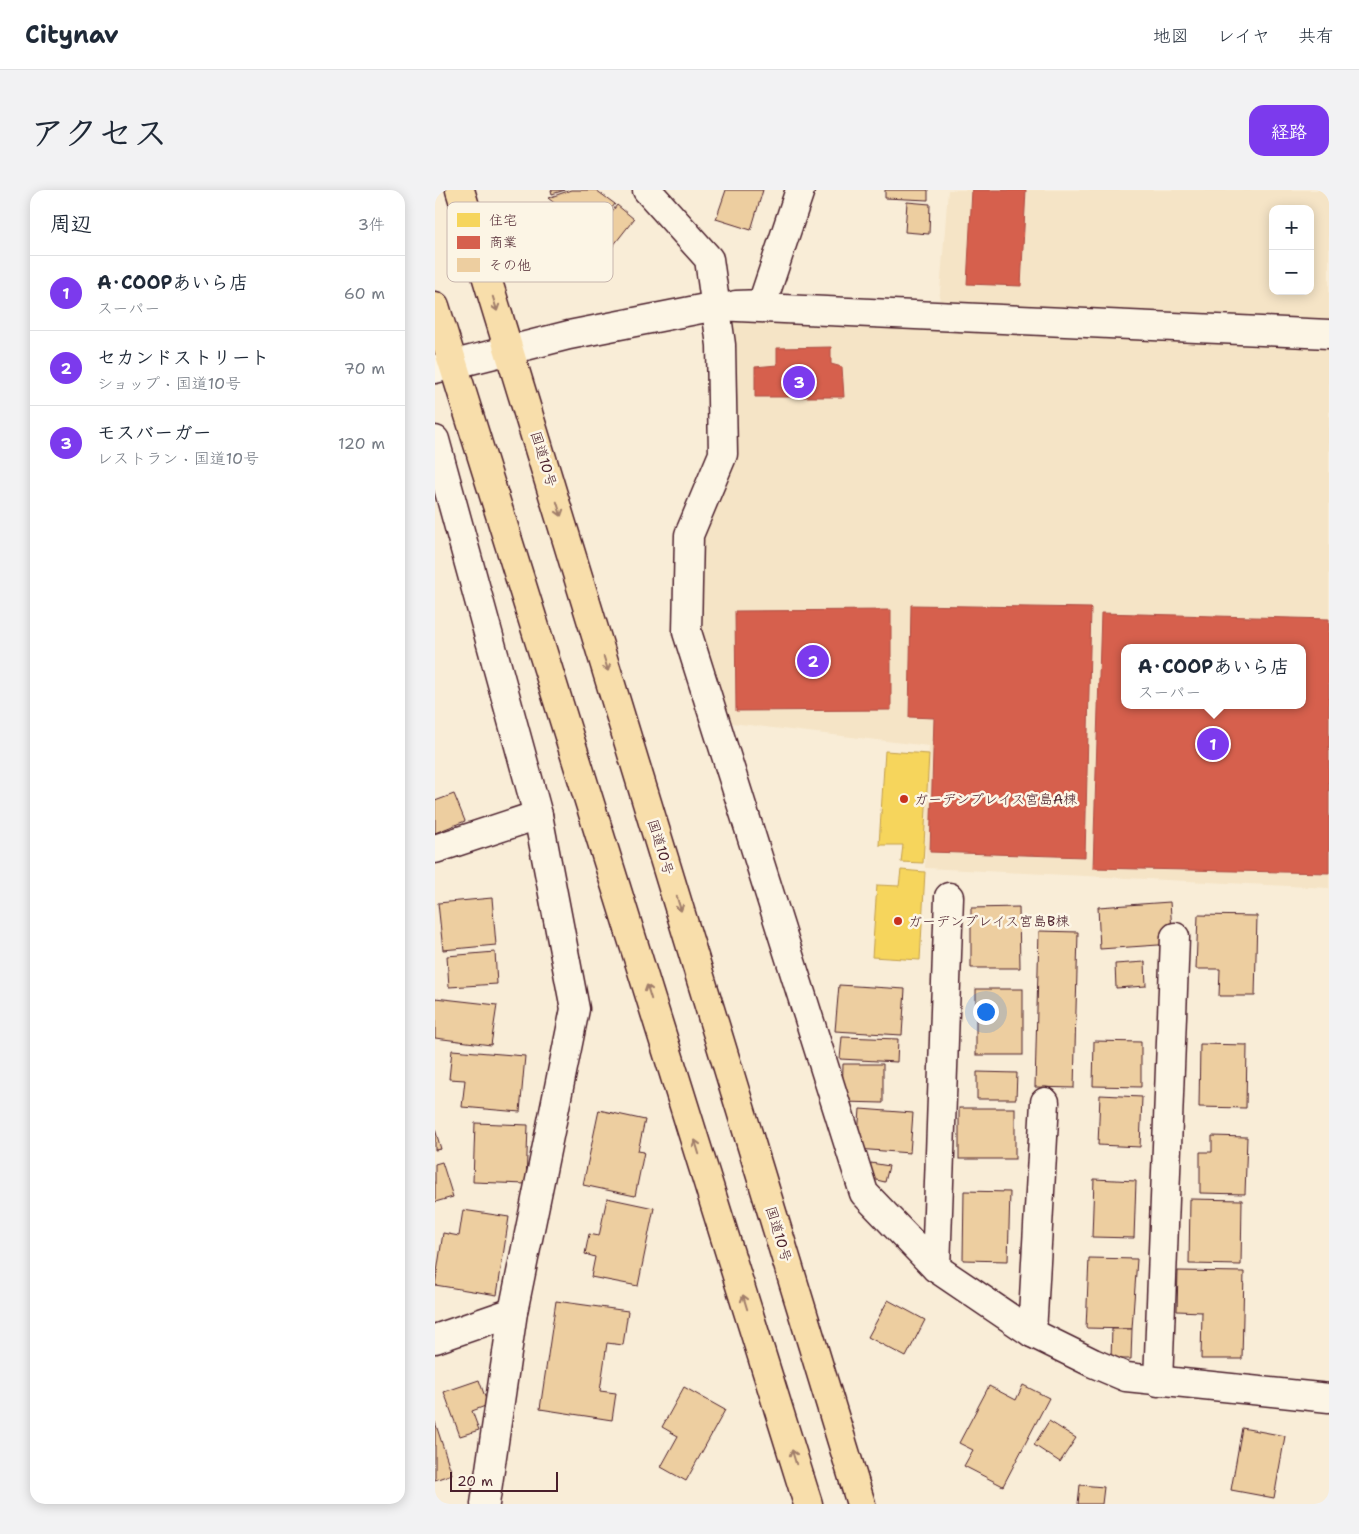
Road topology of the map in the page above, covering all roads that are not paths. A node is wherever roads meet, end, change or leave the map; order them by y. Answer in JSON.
{"nodes":[{"id":1,"x":460,"y":190,"type":"edge"},
{"id":2,"x":647,"y":190,"type":"edge"},
{"id":3,"x":800,"y":190,"type":"edge"},
{"id":4,"x":464,"y":202,"type":"edge"},
{"id":5,"x":488,"y":282,"type":"edge"},
{"id":6,"x":435,"y":306,"type":"edge"},
{"id":7,"x":716,"y":306,"type":"junction"},
{"id":8,"x":1329,"y":334,"type":"edge"},
{"id":9,"x":509,"y":350,"type":"junction"},
{"id":10,"x":444,"y":366,"type":"edge"},
{"id":11,"x":435,"y":440,"type":"edge"},
{"id":12,"x":538,"y":815,"type":"junction"},
{"id":13,"x":435,"y":849,"type":"edge"},
{"id":14,"x":949,"y":897,"type":"dead end"},
{"id":15,"x":1175,"y":937,"type":"dead end"},
{"id":16,"x":1045,"y":1102,"type":"dead end"},
{"id":17,"x":937,"y":1268,"type":"junction"},
{"id":18,"x":513,"y":1312,"type":"junction"},
{"id":19,"x":1032,"y":1333,"type":"junction"},
{"id":20,"x":435,"y":1339,"type":"edge"},
{"id":21,"x":1158,"y":1382,"type":"junction"},
{"id":22,"x":1329,"y":1398,"type":"edge"},
{"id":23,"x":485,"y":1504,"type":"edge"},
{"id":24,"x":808,"y":1504,"type":"edge"},
{"id":25,"x":861,"y":1504,"type":"edge"}],
"edges":[{"from":1,"to":4,"type":"highway","name":"国道10号","one_way":true},
{"from":2,"to":7,"type":"street"},
{"from":3,"to":7,"type":"street"},
{"from":5,"to":9,"type":"highway","name":"国道10号","one_way":true},
{"from":6,"to":10,"type":"highway"},
{"from":7,"to":8,"type":"street"},
{"from":7,"to":9,"type":"street"},
{"from":7,"to":17,"type":"street"},
{"from":9,"to":10,"type":"street"},
{"from":9,"to":25,"type":"highway","name":"国道10号","one_way":true},
{"from":24,"to":10,"type":"highway","one_way":true},
{"from":11,"to":12,"type":"street"},
{"from":12,"to":13,"type":"street"},
{"from":12,"to":18,"type":"street"},
{"from":14,"to":17,"type":"street"},
{"from":15,"to":21,"type":"street"},
{"from":16,"to":19,"type":"street"},
{"from":17,"to":19,"type":"street"},
{"from":18,"to":20,"type":"street"},
{"from":18,"to":23,"type":"street"},
{"from":19,"to":21,"type":"street"},
{"from":21,"to":22,"type":"street"}]}
